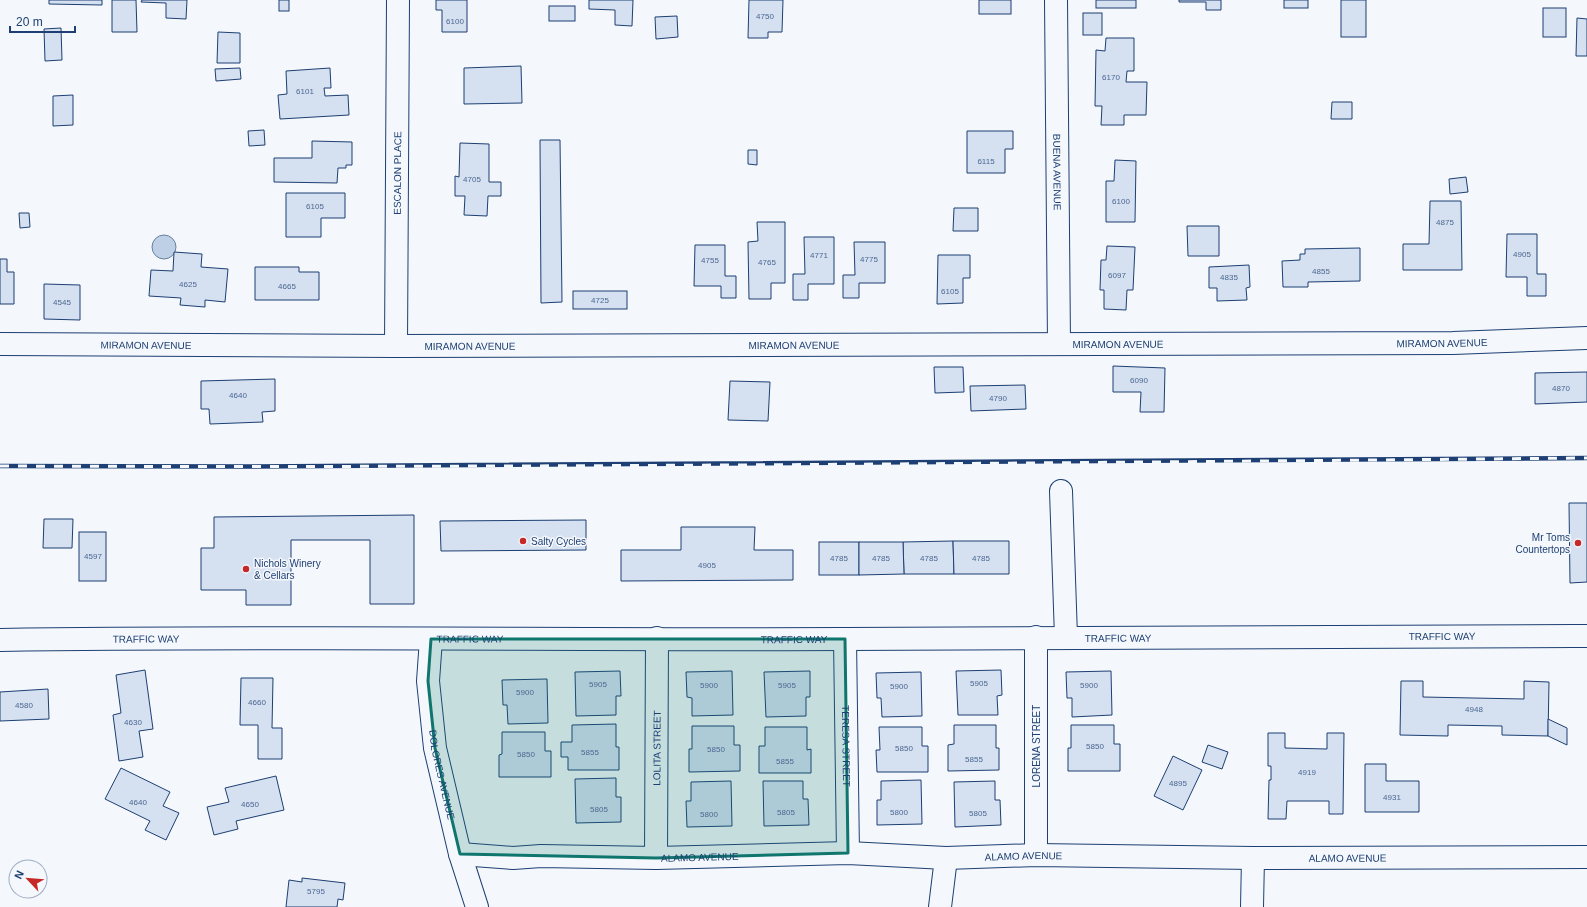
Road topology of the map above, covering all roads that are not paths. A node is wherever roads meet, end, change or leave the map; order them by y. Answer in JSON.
{"nodes":[{"id":1,"x":398,"y":0,"type":"edge"},
{"id":2,"x":1056,"y":0,"type":"edge"},
{"id":3,"x":1587,"y":338,"type":"edge"},
{"id":4,"x":0,"y":344,"type":"edge"},
{"id":5,"x":1059,"y":344,"type":"junction"},
{"id":6,"x":396,"y":346,"type":"junction"},
{"id":7,"x":1060,"y":491,"type":"dead end"},
{"id":8,"x":1587,"y":636,"type":"edge"},
{"id":9,"x":1036,"y":637,"type":"junction"},
{"id":10,"x":1066,"y":637,"type":"junction"},
{"id":11,"x":657,"y":638,"type":"junction"},
{"id":12,"x":431,"y":639,"type":"junction"},
{"id":13,"x":845,"y":639,"type":"junction"},
{"id":14,"x":0,"y":640,"type":"edge"},
{"id":15,"x":848,"y":853,"type":"junction"},
{"id":16,"x":460,"y":854,"type":"junction"},
{"id":17,"x":1036,"y":855,"type":"junction"},
{"id":18,"x":1587,"y":857,"type":"edge"},
{"id":19,"x":656,"y":858,"type":"junction"},
{"id":20,"x":946,"y":858,"type":"junction"},
{"id":21,"x":1253,"y":858,"type":"junction"},
{"id":22,"x":477,"y":907,"type":"edge"},
{"id":23,"x":940,"y":907,"type":"edge"},
{"id":24,"x":1252,"y":907,"type":"edge"}],
"edges":[{"from":1,"to":6,"type":"street","name":"ESCALON PLACE"},
{"from":2,"to":5,"type":"street","name":"BUENA AVENUE"},
{"from":3,"to":5,"type":"street","name":"MIRAMON AVENUE"},
{"from":4,"to":6,"type":"street","name":"MIRAMON AVENUE"},
{"from":5,"to":6,"type":"street","name":"MIRAMON AVENUE"},
{"from":7,"to":10,"type":"street"},
{"from":8,"to":10,"type":"street","name":"TRAFFIC WAY"},
{"from":9,"to":10,"type":"street","name":"TRAFFIC WAY"},
{"from":9,"to":13,"type":"street","name":"TRAFFIC WAY"},
{"from":9,"to":17,"type":"street","name":"LORENA STREET"},
{"from":11,"to":12,"type":"street","name":"TRAFFIC WAY"},
{"from":11,"to":13,"type":"street","name":"TRAFFIC WAY"},
{"from":11,"to":19,"type":"street","name":"LOLITA STREET"},
{"from":12,"to":14,"type":"street","name":"TRAFFIC WAY"},
{"from":12,"to":16,"type":"street","name":"DOLORES AVENUE"},
{"from":13,"to":15,"type":"street","name":"TERESA STREET"},
{"from":15,"to":19,"type":"street","name":"ALAMO AVENUE"},
{"from":15,"to":20,"type":"street","name":"ALAMO AVENUE"},
{"from":16,"to":19,"type":"street","name":"ALAMO AVENUE"},
{"from":16,"to":22,"type":"street","name":"DOLORES AVENUE"},
{"from":17,"to":20,"type":"street","name":"ALAMO AVENUE"},
{"from":17,"to":21,"type":"street","name":"ALAMO AVENUE"},
{"from":18,"to":21,"type":"street","name":"ALAMO AVENUE"},
{"from":20,"to":23,"type":"street"},
{"from":21,"to":24,"type":"street"}]}
